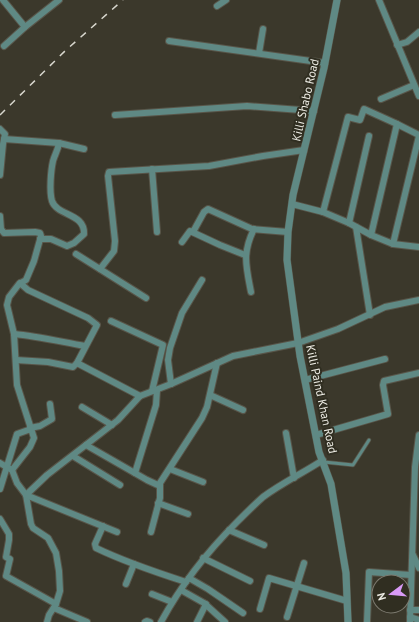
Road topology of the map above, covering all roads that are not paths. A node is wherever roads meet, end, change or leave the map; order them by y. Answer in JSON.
{"nodes":[{"id":1,"x":3,"y":0,"type":"edge"},
{"id":2,"x":59,"y":0,"type":"edge"},
{"id":3,"x":226,"y":0,"type":"edge"},
{"id":4,"x":337,"y":0,"type":"edge"},
{"id":5,"x":379,"y":0,"type":"edge"},
{"id":6,"x":217,"y":6,"type":"dead end"},
{"id":7,"x":25,"y":27,"type":"junction"},
{"id":8,"x":262,"y":28,"type":"dead end"},
{"id":9,"x":419,"y":32,"type":"edge"},
{"id":10,"x":169,"y":41,"type":"dead end"},
{"id":11,"x":397,"y":45,"type":"junction"},
{"id":12,"x":4,"y":46,"type":"dead end"},
{"id":13,"x":259,"y":53,"type":"junction"},
{"id":14,"x":325,"y":63,"type":"junction"},
{"id":15,"x":416,"y":87,"type":"edge"},
{"id":16,"x":419,"y":96,"type":"edge"},
{"id":17,"x":381,"y":99,"type":"dead end"},
{"id":18,"x":314,"y":111,"type":"junction"},
{"id":19,"x":115,"y":115,"type":"dead end"},
{"id":20,"x":397,"y":124,"type":"junction"},
{"id":21,"x":0,"y":128,"type":"edge"},
{"id":22,"x":419,"y":135,"type":"edge"},
{"id":23,"x":369,"y":136,"type":"dead end"},
{"id":24,"x":4,"y":139,"type":"junction"},
{"id":25,"x":59,"y":143,"type":"junction"},
{"id":26,"x":84,"y":149,"type":"dead end"},
{"id":27,"x":304,"y":150,"type":"junction"},
{"id":28,"x":152,"y":169,"type":"junction"},
{"id":29,"x":0,"y":175,"type":"edge"},
{"id":30,"x":292,"y":204,"type":"junction"},
{"id":31,"x":323,"y":212,"type":"junction"},
{"id":32,"x":0,"y":216,"type":"edge"},
{"id":33,"x":349,"y":223,"type":"junction"},
{"id":34,"x":356,"y":227,"type":"junction"},
{"id":35,"x":254,"y":229,"type":"junction"},
{"id":36,"x":157,"y":232,"type":"dead end"},
{"id":37,"x":193,"y":232,"type":"junction"},
{"id":38,"x":288,"y":232,"type":"junction"},
{"id":39,"x":371,"y":235,"type":"junction"},
{"id":40,"x":40,"y":239,"type":"junction"},
{"id":41,"x":182,"y":242,"type":"dead end"},
{"id":42,"x":393,"y":244,"type":"junction"},
{"id":43,"x":419,"y":248,"type":"edge"},
{"id":44,"x":76,"y":254,"type":"dead end"},
{"id":45,"x":246,"y":255,"type":"junction"},
{"id":46,"x":100,"y":269,"type":"junction"},
{"id":47,"x":202,"y":280,"type":"dead end"},
{"id":48,"x":20,"y":283,"type":"junction"},
{"id":49,"x":251,"y":292,"type":"dead end"},
{"id":50,"x":146,"y":298,"type":"dead end"},
{"id":51,"x":419,"y":300,"type":"edge"},
{"id":52,"x":370,"y":316,"type":"junction"},
{"id":53,"x":111,"y":321,"type":"dead end"},
{"id":54,"x":14,"y":334,"type":"junction"},
{"id":55,"x":298,"y":342,"type":"junction"},
{"id":56,"x":85,"y":346,"type":"junction"},
{"id":57,"x":386,"y":358,"type":"dead end"},
{"id":58,"x":16,"y":360,"type":"junction"},
{"id":59,"x":76,"y":363,"type":"junction"},
{"id":60,"x":217,"y":363,"type":"junction"},
{"id":61,"x":419,"y":373,"type":"edge"},
{"id":62,"x":305,"y":380,"type":"junction"},
{"id":63,"x":171,"y":384,"type":"junction"},
{"id":64,"x":154,"y":390,"type":"junction"},
{"id":65,"x":210,"y":395,"type":"junction"},
{"id":66,"x":140,"y":396,"type":"junction"},
{"id":67,"x":50,"y":404,"type":"dead end"},
{"id":68,"x":82,"y":407,"type":"dead end"},
{"id":69,"x":243,"y":410,"type":"dead end"},
{"id":70,"x":112,"y":425,"type":"junction"},
{"id":71,"x":31,"y":429,"type":"junction"},
{"id":72,"x":286,"y":433,"type":"dead end"},
{"id":73,"x":316,"y":435,"type":"junction"},
{"id":74,"x":419,"y":435,"type":"edge"},
{"id":75,"x":369,"y":440,"type":"dead end"},
{"id":76,"x":86,"y":445,"type":"junction"},
{"id":77,"x":73,"y":456,"type":"junction"},
{"id":78,"x":323,"y":461,"type":"junction"},
{"id":79,"x":0,"y":463,"type":"edge"},
{"id":80,"x":9,"y":469,"type":"junction"},
{"id":81,"x":170,"y":469,"type":"junction"},
{"id":82,"x":135,"y":473,"type":"junction"},
{"id":83,"x":294,"y":478,"type":"junction"},
{"id":84,"x":203,"y":482,"type":"dead end"},
{"id":85,"x":120,"y":485,"type":"dead end"},
{"id":86,"x":160,"y":486,"type":"junction"},
{"id":87,"x":0,"y":489,"type":"edge"},
{"id":88,"x":26,"y":495,"type":"junction"},
{"id":89,"x":158,"y":503,"type":"junction"},
{"id":90,"x":188,"y":514,"type":"dead end"},
{"id":91,"x":0,"y":521,"type":"edge"},
{"id":92,"x":103,"y":526,"type":"junction"},
{"id":93,"x":229,"y":530,"type":"junction"},
{"id":94,"x":117,"y":532,"type":"dead end"},
{"id":95,"x":151,"y":532,"type":"dead end"},
{"id":96,"x":416,"y":533,"type":"edge"},
{"id":97,"x":264,"y":545,"type":"dead end"},
{"id":98,"x":412,"y":554,"type":"junction"},
{"id":99,"x":203,"y":558,"type":"junction"},
{"id":100,"x":304,"y":563,"type":"dead end"},
{"id":101,"x":134,"y":564,"type":"junction"},
{"id":102,"x":419,"y":568,"type":"edge"},
{"id":103,"x":397,"y":574,"type":"edge"},
{"id":104,"x":411,"y":575,"type":"edge"},
{"id":105,"x":3,"y":576,"type":"edge"},
{"id":106,"x":187,"y":580,"type":"junction"},
{"id":107,"x":250,"y":581,"type":"dead end"},
{"id":108,"x":126,"y":584,"type":"dead end"},
{"id":109,"x":296,"y":587,"type":"junction"},
{"id":110,"x":180,"y":590,"type":"junction"},
{"id":111,"x":152,"y":594,"type":"dead end"},
{"id":112,"x":347,"y":601,"type":"junction"},
{"id":113,"x":172,"y":602,"type":"junction"},
{"id":114,"x":206,"y":604,"type":"junction"},
{"id":115,"x":55,"y":606,"type":"junction"},
{"id":116,"x":260,"y":609,"type":"dead end"},
{"id":117,"x":243,"y":613,"type":"dead end"},
{"id":118,"x":287,"y":617,"type":"dead end"},
{"id":119,"x":410,"y":620,"type":"edge"},
{"id":120,"x":419,"y":620,"type":"edge"},
{"id":121,"x":47,"y":622,"type":"edge"},
{"id":122,"x":87,"y":622,"type":"edge"},
{"id":123,"x":144,"y":622,"type":"edge"},
{"id":124,"x":150,"y":622,"type":"edge"},
{"id":125,"x":161,"y":622,"type":"edge"},
{"id":126,"x":197,"y":622,"type":"edge"},
{"id":127,"x":225,"y":622,"type":"edge"},
{"id":128,"x":348,"y":622,"type":"edge"},
{"id":129,"x":367,"y":622,"type":"edge"}],
"edges":[{"from":1,"to":7,"type":"street"},
{"from":2,"to":7,"type":"street"},
{"from":3,"to":6,"type":"street"},
{"from":4,"to":14,"type":"street","name":"Killi Shabo Road"},
{"from":5,"to":11,"type":"street"},
{"from":7,"to":12,"type":"street"},
{"from":8,"to":13,"type":"street"},
{"from":9,"to":11,"type":"street"},
{"from":10,"to":13,"type":"street"},
{"from":11,"to":15,"type":"street"},
{"from":13,"to":14,"type":"street"},
{"from":14,"to":18,"type":"street","name":"Killi Shabo Road"},
{"from":15,"to":16,"type":"street"},
{"from":15,"to":17,"type":"street"},
{"from":18,"to":19,"type":"street"},
{"from":18,"to":27,"type":"street","name":"Killi Shabo Road"},
{"from":20,"to":22,"type":"street"},
{"from":20,"to":31,"type":"street"},
{"from":20,"to":39,"type":"street"},
{"from":21,"to":24,"type":"street"},
{"from":22,"to":42,"type":"street"},
{"from":23,"to":33,"type":"street"},
{"from":24,"to":25,"type":"street"},
{"from":24,"to":29,"type":"street"},
{"from":25,"to":26,"type":"street"},
{"from":25,"to":40,"type":"street"},
{"from":27,"to":28,"type":"street"},
{"from":27,"to":30,"type":"street","name":"Killi Shabo Road"},
{"from":28,"to":36,"type":"street"},
{"from":28,"to":46,"type":"street"},
{"from":30,"to":31,"type":"street"},
{"from":30,"to":38,"type":"street","name":"Killi Paind Khan Road"},
{"from":31,"to":33,"type":"street"},
{"from":32,"to":40,"type":"street"},
{"from":33,"to":34,"type":"street"},
{"from":34,"to":39,"type":"street"},
{"from":34,"to":52,"type":"street"},
{"from":35,"to":37,"type":"street"},
{"from":35,"to":38,"type":"street"},
{"from":35,"to":45,"type":"street"},
{"from":37,"to":41,"type":"street"},
{"from":37,"to":45,"type":"street"},
{"from":38,"to":55,"type":"street","name":"Killi Paind Khan Road"},
{"from":39,"to":42,"type":"street"},
{"from":40,"to":48,"type":"street"},
{"from":42,"to":43,"type":"street"},
{"from":44,"to":46,"type":"street"},
{"from":45,"to":49,"type":"street"},
{"from":46,"to":50,"type":"street"},
{"from":47,"to":63,"type":"street"},
{"from":48,"to":54,"type":"street"},
{"from":48,"to":56,"type":"street"},
{"from":51,"to":52,"type":"street"},
{"from":52,"to":55,"type":"street"},
{"from":53,"to":64,"type":"street"},
{"from":54,"to":56,"type":"street"},
{"from":54,"to":58,"type":"street"},
{"from":55,"to":60,"type":"street"},
{"from":55,"to":62,"type":"street","name":"Killi Paind Khan Road"},
{"from":56,"to":59,"type":"street"},
{"from":57,"to":62,"type":"street"},
{"from":58,"to":59,"type":"street"},
{"from":58,"to":71,"type":"street"},
{"from":59,"to":66,"type":"street"},
{"from":60,"to":63,"type":"street"},
{"from":60,"to":65,"type":"street"},
{"from":61,"to":73,"type":"street"},
{"from":62,"to":73,"type":"street","name":"Killi Paind Khan Road"},
{"from":63,"to":64,"type":"street"},
{"from":64,"to":66,"type":"street"},
{"from":64,"to":82,"type":"street"},
{"from":65,"to":69,"type":"street"},
{"from":65,"to":81,"type":"street"},
{"from":66,"to":70,"type":"street"},
{"from":67,"to":71,"type":"street"},
{"from":68,"to":70,"type":"street"},
{"from":70,"to":76,"type":"street"},
{"from":71,"to":80,"type":"street"},
{"from":71,"to":80,"type":"street"},
{"from":72,"to":83,"type":"street"},
{"from":73,"to":78,"type":"street","name":"Killi Paind Khan Road"},
{"from":74,"to":96,"type":"street"},
{"from":75,"to":78,"type":"lane"},
{"from":76,"to":77,"type":"street"},
{"from":76,"to":82,"type":"street"},
{"from":77,"to":85,"type":"street"},
{"from":77,"to":88,"type":"street"},
{"from":78,"to":83,"type":"street"},
{"from":78,"to":112,"type":"street","name":"Killi Paind Khan Road"},
{"from":79,"to":80,"type":"street"},
{"from":80,"to":87,"type":"street"},
{"from":80,"to":88,"type":"street"},
{"from":81,"to":84,"type":"street"},
{"from":81,"to":86,"type":"street"},
{"from":82,"to":86,"type":"street"},
{"from":83,"to":93,"type":"street"},
{"from":86,"to":89,"type":"street"},
{"from":88,"to":92,"type":"street"},
{"from":88,"to":115,"type":"street"},
{"from":89,"to":90,"type":"street"},
{"from":89,"to":95,"type":"street"},
{"from":91,"to":105,"type":"street"},
{"from":92,"to":94,"type":"street"},
{"from":92,"to":101,"type":"street"},
{"from":93,"to":97,"type":"street"},
{"from":93,"to":99,"type":"street"},
{"from":96,"to":98,"type":"street"},
{"from":98,"to":102,"type":"street"},
{"from":98,"to":104,"type":"street"},
{"from":99,"to":106,"type":"street"},
{"from":99,"to":107,"type":"street"},
{"from":100,"to":109,"type":"street"},
{"from":101,"to":106,"type":"street"},
{"from":101,"to":108,"type":"street"},
{"from":103,"to":129,"type":"street"},
{"from":105,"to":115,"type":"street"},
{"from":106,"to":110,"type":"street"},
{"from":106,"to":117,"type":"street"},
{"from":109,"to":112,"type":"street"},
{"from":109,"to":116,"type":"street"},
{"from":109,"to":118,"type":"street"},
{"from":110,"to":113,"type":"street"},
{"from":110,"to":114,"type":"street"},
{"from":111,"to":113,"type":"street"},
{"from":112,"to":128,"type":"street","name":"Killi Paind Khan Road"},
{"from":113,"to":125,"type":"street"},
{"from":114,"to":126,"type":"street"},
{"from":114,"to":127,"type":"street"},
{"from":115,"to":121,"type":"street"},
{"from":115,"to":122,"type":"street"},
{"from":119,"to":120,"type":"street"},
{"from":123,"to":124,"type":"street"}]}
